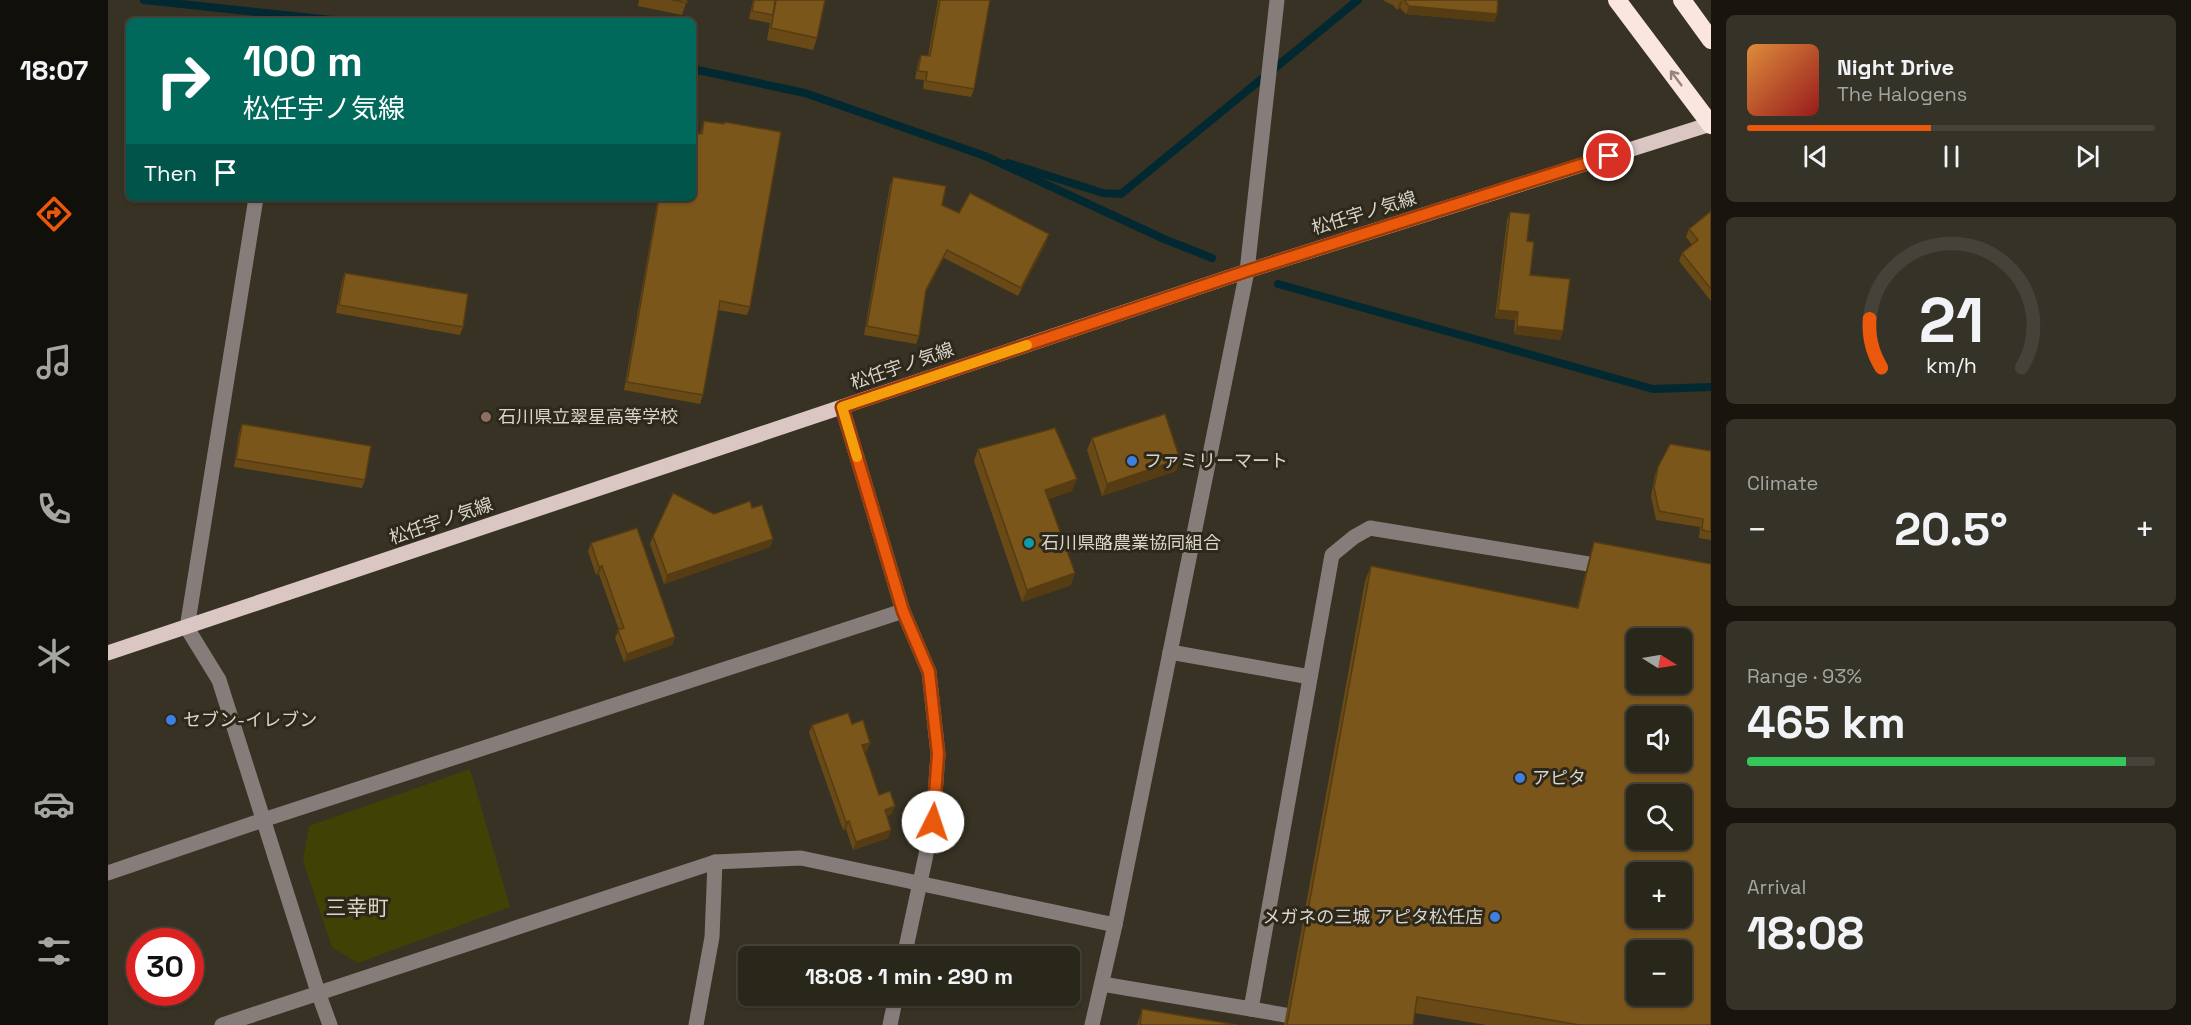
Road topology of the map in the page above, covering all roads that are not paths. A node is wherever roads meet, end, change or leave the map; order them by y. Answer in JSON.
{"nodes":[{"id":1,"x":1277,"y":0,"type":"edge"},
{"id":2,"x":1617,"y":0,"type":"edge"},
{"id":3,"x":1682,"y":0,"type":"edge"},
{"id":4,"x":1711,"y":40,"type":"edge"},
{"id":5,"x":1711,"y":124,"type":"edge"},
{"id":6,"x":256,"y":201,"type":"edge"},
{"id":7,"x":1247,"y":271,"type":"junction"},
{"id":8,"x":842,"y":407,"type":"junction"},
{"id":9,"x":1619,"y":569,"type":"edge"},
{"id":10,"x":903,"y":611,"type":"junction"},
{"id":11,"x":187,"y":628,"type":"junction"},
{"id":12,"x":1170,"y":652,"type":"junction"},
{"id":13,"x":108,"y":653,"type":"edge"},
{"id":14,"x":1310,"y":677,"type":"junction"},
{"id":15,"x":263,"y":820,"type":"junction"},
{"id":16,"x":715,"y":862,"type":"junction"},
{"id":17,"x":108,"y":873,"type":"edge"},
{"id":18,"x":919,"y":883,"type":"junction"},
{"id":19,"x":1115,"y":925,"type":"junction"},
{"id":20,"x":906,"y":946,"type":"edge"},
{"id":21,"x":1101,"y":984,"type":"junction"},
{"id":22,"x":318,"y":992,"type":"junction"},
{"id":23,"x":894,"y":1006,"type":"edge"},
{"id":24,"x":1251,"y":1009,"type":"junction"},
{"id":25,"x":222,"y":1025,"type":"edge"},
{"id":26,"x":330,"y":1025,"type":"edge"},
{"id":27,"x":696,"y":1025,"type":"edge"},
{"id":28,"x":890,"y":1025,"type":"edge"},
{"id":29,"x":1092,"y":1025,"type":"edge"},
{"id":30,"x":1341,"y":1025,"type":"edge"}],
"edges":[{"from":1,"to":7,"type":"street"},
{"from":5,"to":2,"type":"highway","one_way":true},
{"from":3,"to":4,"type":"highway"},
{"from":5,"to":7,"type":"main road","name":"松任宇ノ気線"},
{"from":6,"to":11,"type":"street"},
{"from":7,"to":8,"type":"main road","name":"松任宇ノ気線"},
{"from":7,"to":12,"type":"street"},
{"from":8,"to":10,"type":"street"},
{"from":8,"to":11,"type":"main road","name":"松任宇ノ気線"},
{"from":9,"to":14,"type":"street"},
{"from":10,"to":15,"type":"street"},
{"from":10,"to":18,"type":"street"},
{"from":11,"to":13,"type":"main road","name":"松任宇ノ気線"},
{"from":11,"to":15,"type":"street"},
{"from":12,"to":14,"type":"street"},
{"from":12,"to":19,"type":"street"},
{"from":14,"to":24,"type":"street"},
{"from":15,"to":17,"type":"street"},
{"from":15,"to":22,"type":"street"},
{"from":16,"to":18,"type":"street"},
{"from":16,"to":22,"type":"street"},
{"from":16,"to":27,"type":"street"},
{"from":18,"to":19,"type":"street"},
{"from":18,"to":20,"type":"street"},
{"from":19,"to":21,"type":"street"},
{"from":21,"to":24,"type":"street"},
{"from":21,"to":29,"type":"street"},
{"from":22,"to":25,"type":"street"},
{"from":22,"to":26,"type":"street"},
{"from":23,"to":28,"type":"street"},
{"from":24,"to":30,"type":"street"}]}
